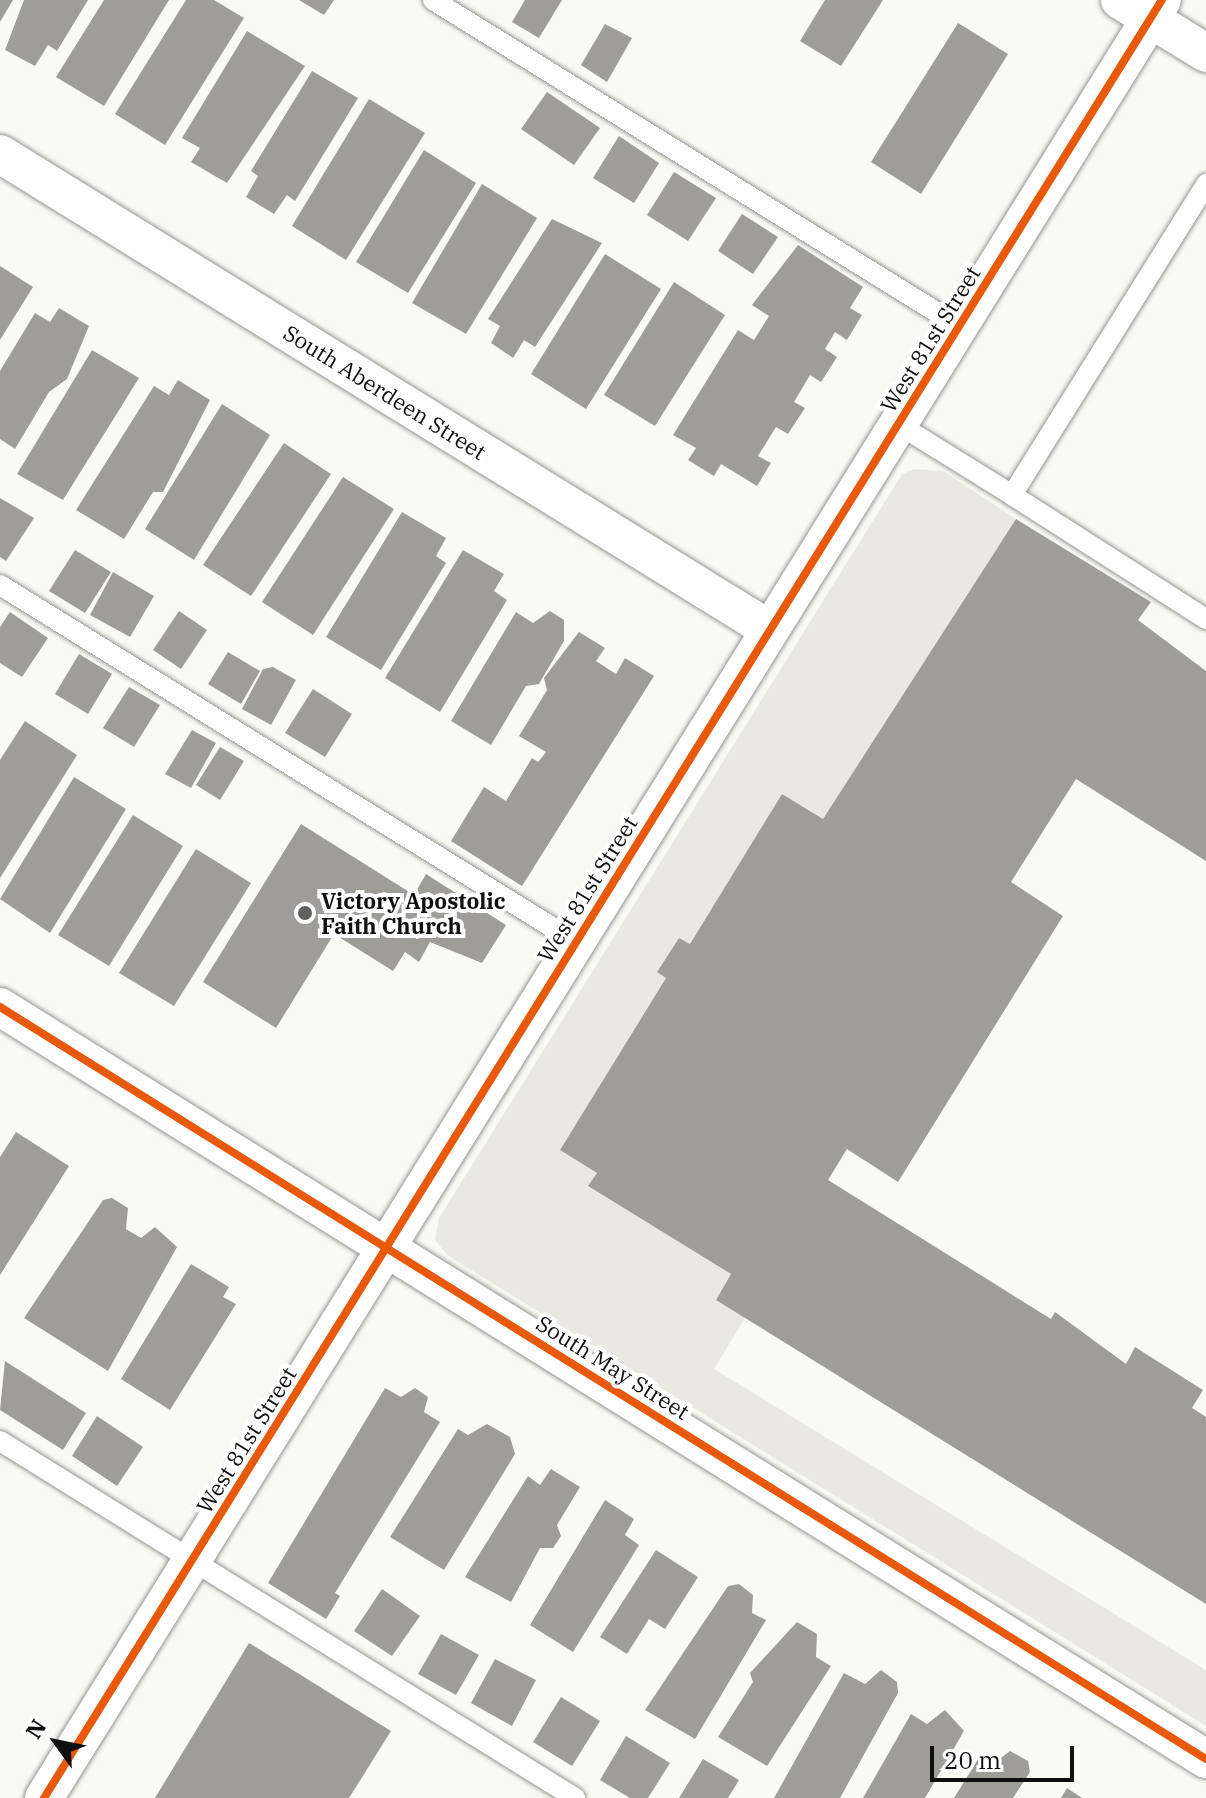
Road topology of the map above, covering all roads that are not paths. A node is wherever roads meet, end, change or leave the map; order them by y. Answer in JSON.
{"nodes":[{"id":1,"x":433,"y":0,"type":"edge"},
{"id":2,"x":1144,"y":6,"type":"edge"},
{"id":3,"x":1206,"y":53,"type":"edge"},
{"id":4,"x":0,"y":154,"type":"edge"},
{"id":5,"x":1206,"y":184,"type":"edge"},
{"id":6,"x":959,"y":326,"type":"junction"},
{"id":7,"x":898,"y":424,"type":"junction"},
{"id":8,"x":1012,"y":495,"type":"junction"},
{"id":9,"x":0,"y":585,"type":"edge"},
{"id":10,"x":1206,"y":619,"type":"edge"},
{"id":11,"x":770,"y":630,"type":"junction"},
{"id":12,"x":576,"y":942,"type":"junction"},
{"id":13,"x":0,"y":1007,"type":"edge"},
{"id":14,"x":387,"y":1246,"type":"junction"},
{"id":15,"x":0,"y":1441,"type":"edge"},
{"id":16,"x":192,"y":1560,"type":"junction"},
{"id":17,"x":1206,"y":1759,"type":"edge"},
{"id":18,"x":44,"y":1798,"type":"edge"},
{"id":19,"x":575,"y":1798,"type":"edge"}],
"edges":[{"from":1,"to":6,"type":"lane"},
{"from":2,"to":3,"type":"street"},
{"from":2,"to":6,"type":"street","name":"West 81st Street"},
{"from":4,"to":11,"type":"street","name":"South Aberdeen Street"},
{"from":5,"to":8,"type":"lane"},
{"from":6,"to":7,"type":"street","name":"West 81st Street"},
{"from":7,"to":8,"type":"lane"},
{"from":7,"to":11,"type":"street","name":"West 81st Street"},
{"from":8,"to":10,"type":"lane"},
{"from":9,"to":12,"type":"lane"},
{"from":11,"to":12,"type":"street","name":"West 81st Street"},
{"from":12,"to":14,"type":"street","name":"West 81st Street"},
{"from":13,"to":14,"type":"street","name":"South May Street"},
{"from":14,"to":16,"type":"street","name":"West 81st Street"},
{"from":14,"to":17,"type":"street","name":"South May Street"},
{"from":15,"to":16,"type":"lane"},
{"from":16,"to":18,"type":"street","name":"West 81st Street"},
{"from":16,"to":19,"type":"lane"}]}
